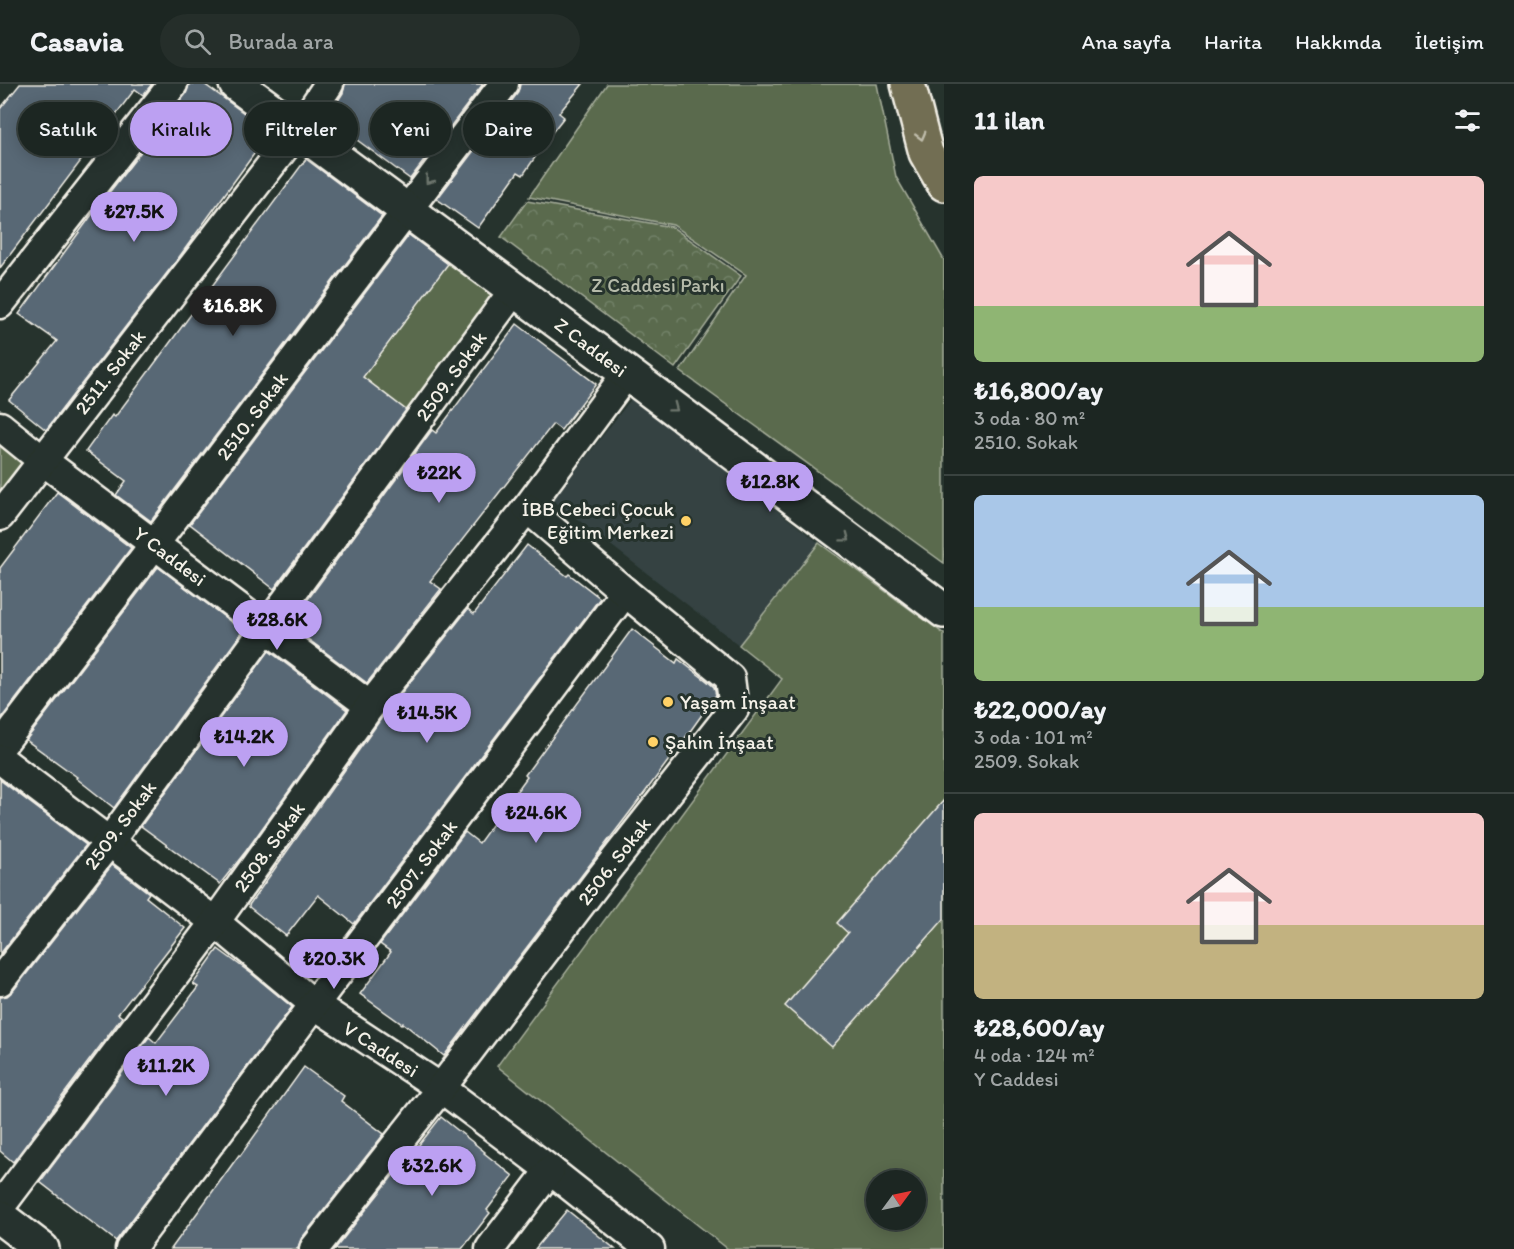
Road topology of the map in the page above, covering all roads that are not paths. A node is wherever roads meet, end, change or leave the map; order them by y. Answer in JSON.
{"nodes":[{"id":1,"x":173,"y":84,"type":"edge"},
{"id":2,"x":236,"y":84,"type":"edge"},
{"id":3,"x":329,"y":84,"type":"edge"},
{"id":4,"x":504,"y":84,"type":"edge"},
{"id":5,"x":908,"y":84,"type":"edge"},
{"id":6,"x":260,"y":102,"type":"edge"},
{"id":7,"x":317,"y":102,"type":"edge"},
{"id":8,"x":278,"y":156,"type":"edge"},
{"id":9,"x":333,"y":156,"type":"edge"},
{"id":10,"x":944,"y":184,"type":"edge"},
{"id":11,"x":406,"y":210,"type":"junction"},
{"id":12,"x":514,"y":290,"type":"junction"},
{"id":13,"x":0,"y":304,"type":"edge"},
{"id":14,"x":627,"y":373,"type":"junction"},
{"id":15,"x":0,"y":426,"type":"edge"},
{"id":16,"x":42,"y":460,"type":"junction"},
{"id":17,"x":527,"y":508,"type":"junction"},
{"id":18,"x":0,"y":516,"type":"edge"},
{"id":19,"x":155,"y":544,"type":"junction"},
{"id":20,"x":625,"y":592,"type":"junction"},
{"id":21,"x":944,"y":611,"type":"edge"},
{"id":22,"x":265,"y":628,"type":"junction"},
{"id":23,"x":370,"y":706,"type":"junction"},
{"id":24,"x":0,"y":747,"type":"edge"},
{"id":25,"x":0,"y":759,"type":"edge"},
{"id":26,"x":109,"y":842,"type":"junction"},
{"id":27,"x":215,"y":922,"type":"junction"},
{"id":28,"x":0,"y":981,"type":"edge"},
{"id":29,"x":315,"y":1005,"type":"junction"},
{"id":30,"x":441,"y":1088,"type":"junction"},
{"id":31,"x":550,"y":1170,"type":"junction"},
{"id":32,"x":0,"y":1207,"type":"edge"},
{"id":33,"x":0,"y":1217,"type":"edge"},
{"id":34,"x":647,"y":1248,"type":"edge"},
{"id":35,"x":42,"y":1249,"type":"edge"},
{"id":36,"x":130,"y":1249,"type":"edge"},
{"id":37,"x":314,"y":1249,"type":"edge"},
{"id":38,"x":490,"y":1249,"type":"edge"}],
"edges":[{"from":1,"to":13,"type":"street"},
{"from":2,"to":6,"type":"street","name":"Z Caddesi"},
{"from":3,"to":7,"type":"street","name":"2511. Sokak"},
{"from":4,"to":11,"type":"street","name":"2510. Sokak","one_way":true},
{"from":5,"to":10,"type":"main road","one_way":true},
{"from":8,"to":16,"type":"street","name":"2511. Sokak"},
{"from":9,"to":11,"type":"street","name":"Z Caddesi"},
{"from":11,"to":12,"type":"street","name":"Z Caddesi"},
{"from":11,"to":19,"type":"street","name":"2510. Sokak"},
{"from":12,"to":14,"type":"street","name":"Z Caddesi"},
{"from":12,"to":22,"type":"street","name":"2509. Sokak"},
{"from":14,"to":17,"type":"street","name":"2508. Sokak"},
{"from":14,"to":21,"type":"street","name":"Z Caddesi","one_way":true},
{"from":15,"to":16,"type":"street","name":"Y Caddesi"},
{"from":16,"to":18,"type":"street","name":"2511. Sokak"},
{"from":16,"to":19,"type":"street","name":"Y Caddesi"},
{"from":17,"to":20,"type":"street","name":"2506. Sokak"},
{"from":17,"to":23,"type":"street","name":"2508. Sokak"},
{"from":19,"to":22,"type":"street","name":"Y Caddesi"},
{"from":19,"to":24,"type":"street","name":"2510. Sokak"},
{"from":20,"to":29,"type":"street","name":"2507. Sokak"},
{"from":20,"to":30,"type":"street","name":"2506. Sokak"},
{"from":22,"to":23,"type":"street","name":"Y Caddesi"},
{"from":22,"to":26,"type":"street","name":"2509. Sokak"},
{"from":23,"to":27,"type":"street","name":"2508. Sokak"},
{"from":25,"to":26,"type":"street","name":"V Caddesi"},
{"from":26,"to":27,"type":"street","name":"V Caddesi"},
{"from":26,"to":28,"type":"street","name":"2509. Sokak"},
{"from":27,"to":29,"type":"street","name":"V Caddesi"},
{"from":27,"to":32,"type":"street","name":"2508. Sokak"},
{"from":29,"to":30,"type":"street","name":"V Caddesi"},
{"from":29,"to":36,"type":"street","name":"2507. Sokak"},
{"from":30,"to":31,"type":"street","name":"V Caddesi"},
{"from":30,"to":37,"type":"street","name":"2506. Sokak"},
{"from":31,"to":34,"type":"street","name":"V Caddesi"},
{"from":31,"to":38,"type":"street"},
{"from":33,"to":35,"type":"street"}]}
